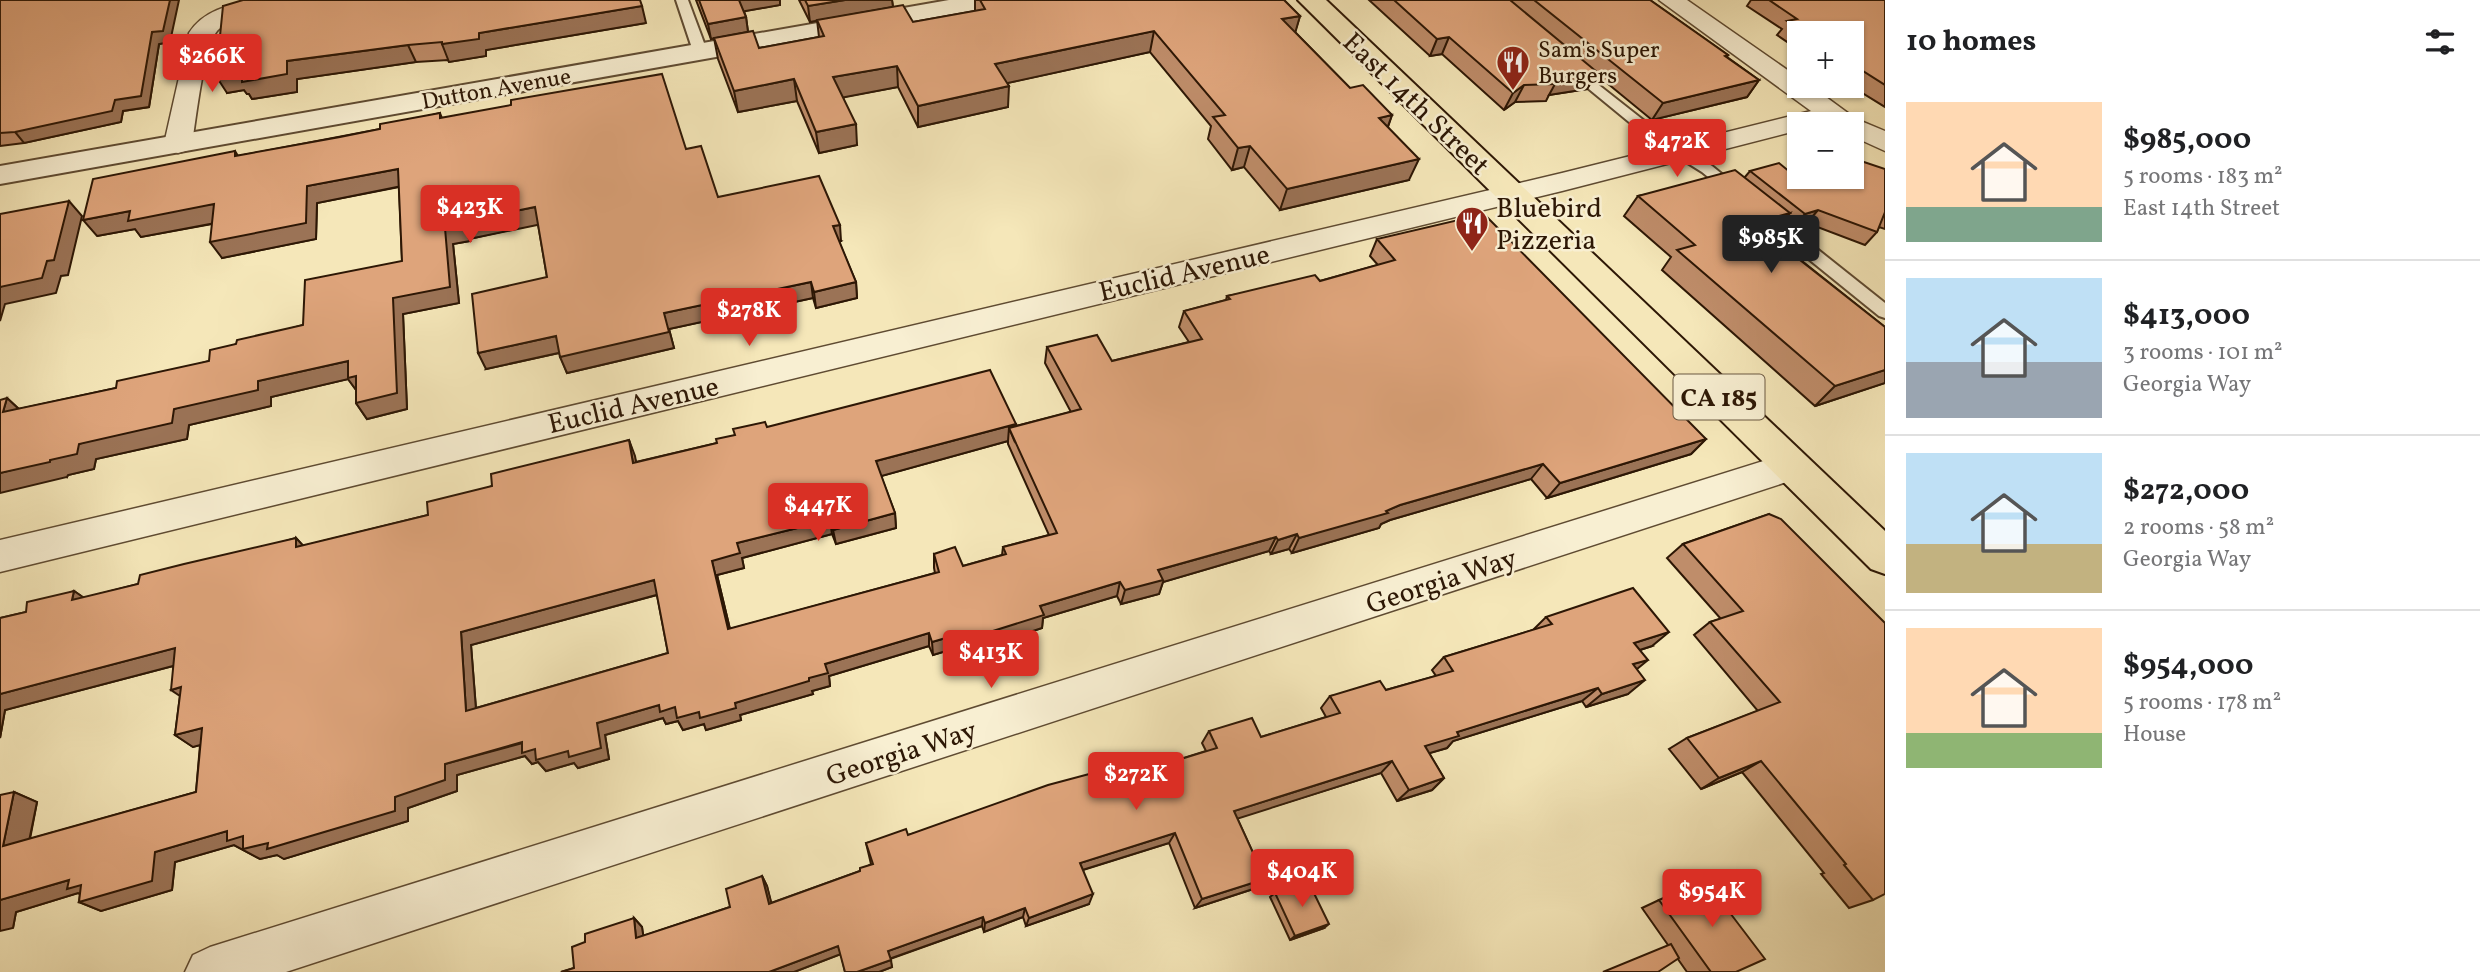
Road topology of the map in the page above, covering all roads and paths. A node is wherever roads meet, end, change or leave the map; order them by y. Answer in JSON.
{"nodes":[{"id":1,"x":302,"y":0,"type":"edge"},
{"id":2,"x":682,"y":0,"type":"edge"},
{"id":3,"x":992,"y":0,"type":"edge"},
{"id":4,"x":1311,"y":0,"type":"edge"},
{"id":5,"x":1671,"y":0,"type":"edge"},
{"id":6,"x":701,"y":51,"type":"junction"},
{"id":7,"x":1562,"y":60,"type":"edge"},
{"id":8,"x":1831,"y":112,"type":"edge"},
{"id":9,"x":1864,"y":131,"type":"edge"},
{"id":10,"x":1787,"y":132,"type":"edge"},
{"id":11,"x":1885,"y":142,"type":"edge"},
{"id":12,"x":178,"y":144,"type":"junction"},
{"id":13,"x":1680,"y":153,"type":"junction"},
{"id":14,"x":0,"y":175,"type":"edge"},
{"id":15,"x":1511,"y":194,"type":"junction"},
{"id":16,"x":1885,"y":312,"type":"edge"},
{"id":17,"x":1792,"y":466,"type":"junction"},
{"id":18,"x":0,"y":556,"type":"edge"},
{"id":19,"x":1885,"y":557,"type":"edge"},
{"id":20,"x":209,"y":972,"type":"edge"}],
"edges":[{"from":1,"to":12,"type":"street"},
{"from":2,"to":6,"type":"lane"},
{"from":3,"to":6,"type":"street","name":"Dutton Avenue"},
{"from":4,"to":15,"type":"main road","name":"East 14th Street","number":"CA 185"},
{"from":5,"to":8,"type":"street"},
{"from":6,"to":12,"type":"street","name":"Dutton Avenue"},
{"from":7,"to":13,"type":"lane"},
{"from":9,"to":11,"type":"street"},
{"from":10,"to":13,"type":"street","name":"Euclid Avenue"},
{"from":12,"to":14,"type":"street","name":"Dutton Avenue"},
{"from":13,"to":15,"type":"street","name":"Euclid Avenue"},
{"from":13,"to":16,"type":"lane"},
{"from":15,"to":17,"type":"main road","name":"East 14th Street","number":"CA 185"},
{"from":15,"to":18,"type":"street","name":"Euclid Avenue"},
{"from":17,"to":19,"type":"main road","name":"East 14th Street","number":"CA 185"},
{"from":17,"to":20,"type":"street","name":"Georgia Way"}]}
